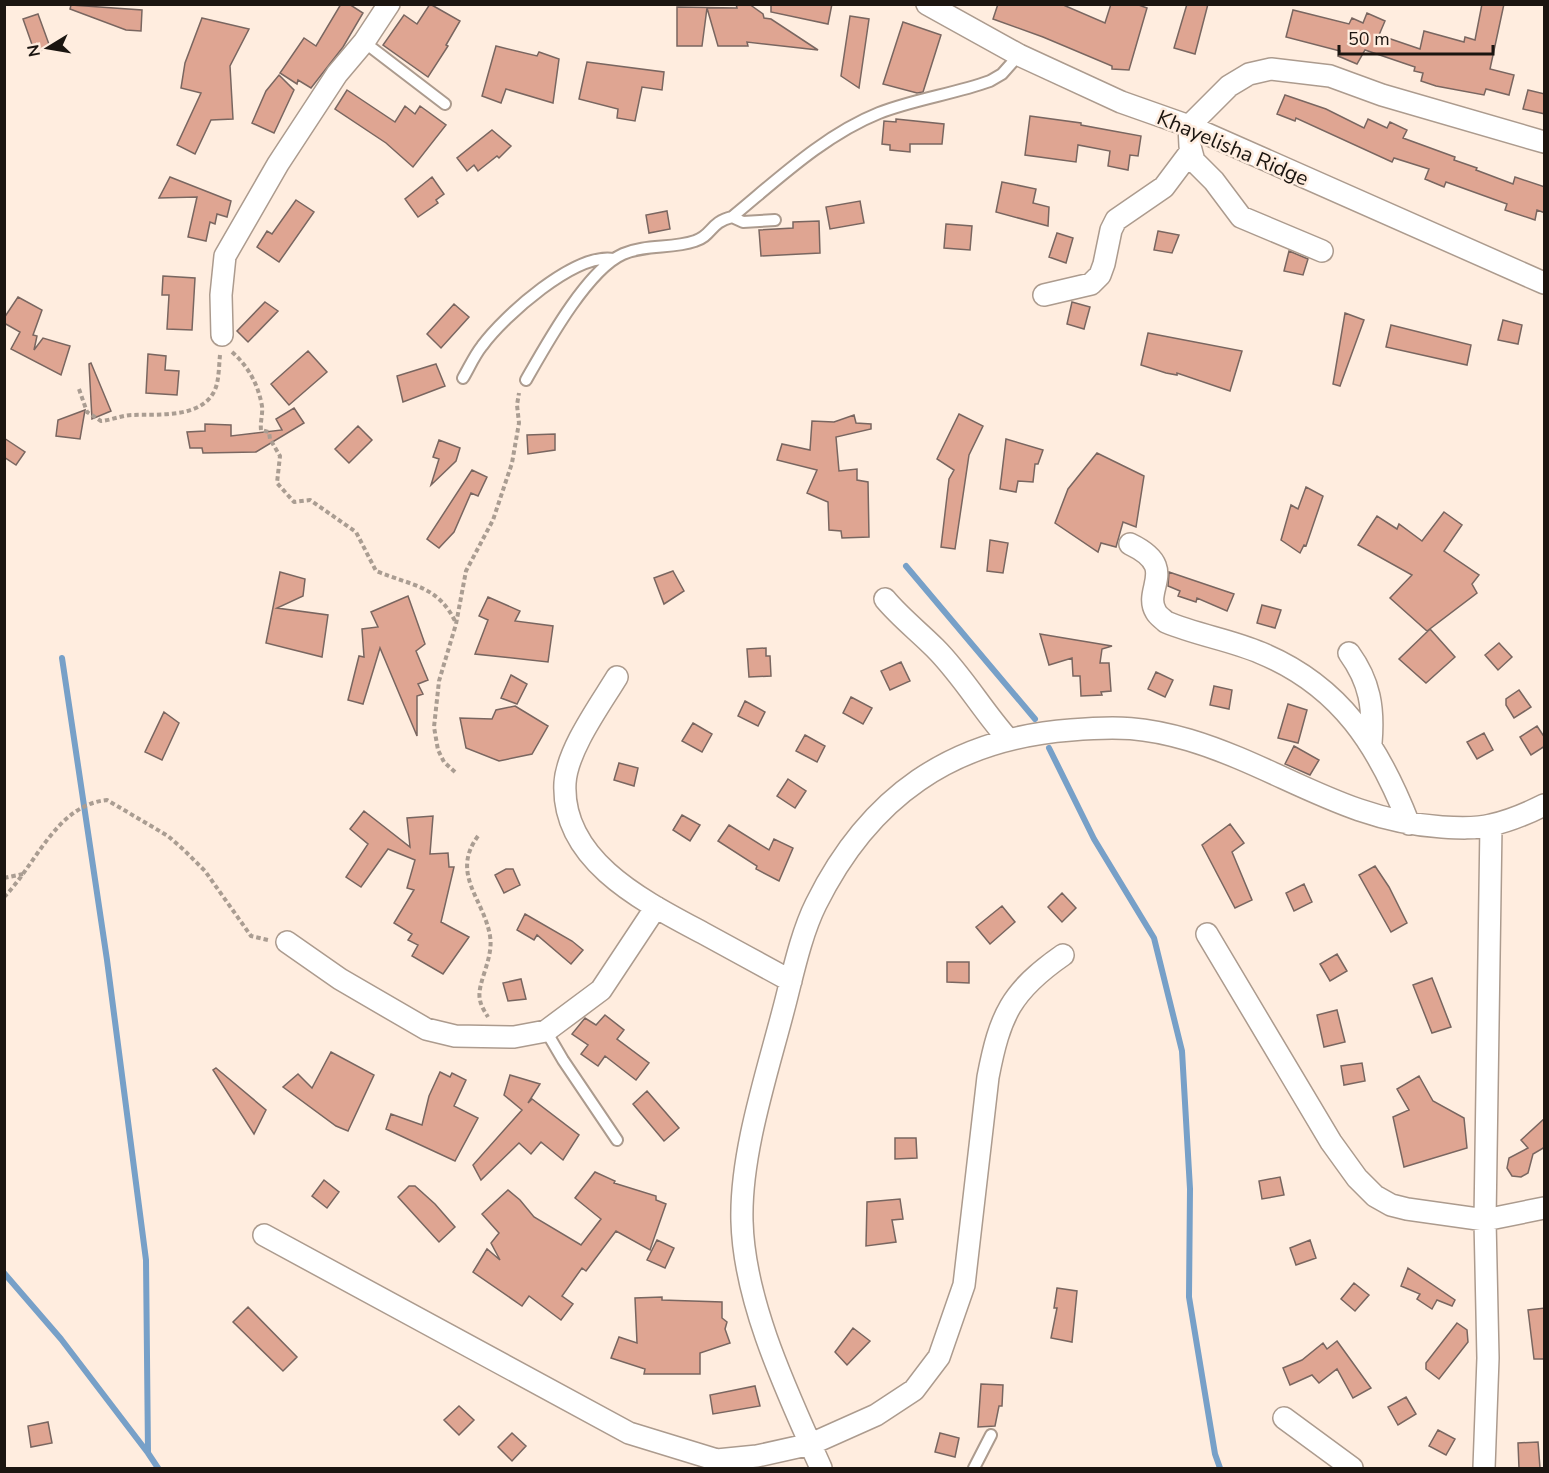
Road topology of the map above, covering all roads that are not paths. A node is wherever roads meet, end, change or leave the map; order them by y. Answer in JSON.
{"nodes":[{"id":1,"x":389,"y":4,"type":"edge"},
{"id":2,"x":927,"y":4,"type":"edge"},
{"id":3,"x":364,"y":42,"type":"junction"},
{"id":4,"x":1019,"y":56,"type":"junction"},
{"id":5,"x":445,"y":104,"type":"dead end"},
{"id":6,"x":1189,"y":126,"type":"junction"},
{"id":7,"x":1545,"y":142,"type":"edge"},
{"id":8,"x":1191,"y":151,"type":"junction"},
{"id":9,"x":732,"y":218,"type":"junction"},
{"id":10,"x":775,"y":220,"type":"dead end"},
{"id":11,"x":1323,"y":251,"type":"dead end"},
{"id":12,"x":614,"y":259,"type":"junction"},
{"id":13,"x":1545,"y":283,"type":"edge"},
{"id":14,"x":1044,"y":295,"type":"dead end"},
{"id":15,"x":222,"y":335,"type":"road end"},
{"id":16,"x":463,"y":378,"type":"dead end"},
{"id":17,"x":526,"y":380,"type":"road end"},
{"id":18,"x":1130,"y":544,"type":"dead end"},
{"id":19,"x":885,"y":598,"type":"dead end"},
{"id":20,"x":1348,"y":653,"type":"dead end"},
{"id":21,"x":617,"y":677,"type":"dead end"},
{"id":22,"x":1008,"y":739,"type":"junction"},
{"id":23,"x":1371,"y":743,"type":"junction"},
{"id":24,"x":1545,"y":805,"type":"edge"},
{"id":25,"x":1409,"y":824,"type":"junction"},
{"id":26,"x":1491,"y":825,"type":"junction"},
{"id":27,"x":656,"y":907,"type":"junction"},
{"id":28,"x":1207,"y":934,"type":"dead end"},
{"id":29,"x":287,"y":942,"type":"road end"},
{"id":30,"x":1063,"y":955,"type":"dead end"},
{"id":31,"x":791,"y":981,"type":"junction"},
{"id":32,"x":546,"y":1031,"type":"junction"},
{"id":33,"x":617,"y":1140,"type":"dead end"},
{"id":34,"x":1545,"y":1208,"type":"edge"},
{"id":35,"x":1485,"y":1220,"type":"junction"},
{"id":36,"x":264,"y":1235,"type":"dead end"},
{"id":37,"x":1284,"y":1419,"type":"dead end"},
{"id":38,"x":991,"y":1435,"type":"dead end"},
{"id":39,"x":811,"y":1444,"type":"junction"},
{"id":40,"x":821,"y":1468,"type":"edge"},
{"id":41,"x":974,"y":1468,"type":"edge"},
{"id":42,"x":1352,"y":1468,"type":"edge"},
{"id":43,"x":1484,"y":1468,"type":"edge"}],
"edges":[{"from":1,"to":3,"type":"street"},
{"from":2,"to":4,"type":"street","name":"Khayelisha Ridge"},
{"from":3,"to":5,"type":"lane"},
{"from":3,"to":15,"type":"street"},
{"from":4,"to":6,"type":"street","name":"Khayelisha Ridge"},
{"from":4,"to":9,"type":"lane"},
{"from":6,"to":7,"type":"street"},
{"from":6,"to":8,"type":"street"},
{"from":6,"to":13,"type":"street","name":"Khayelisha Ridge"},
{"from":8,"to":11,"type":"street"},
{"from":8,"to":14,"type":"street"},
{"from":9,"to":10,"type":"lane"},
{"from":9,"to":12,"type":"lane"},
{"from":12,"to":16,"type":"lane"},
{"from":12,"to":17,"type":"lane"},
{"from":18,"to":23,"type":"street"},
{"from":19,"to":22,"type":"street"},
{"from":20,"to":23,"type":"street"},
{"from":21,"to":27,"type":"street"},
{"from":22,"to":25,"type":"street"},
{"from":22,"to":31,"type":"street"},
{"from":23,"to":25,"type":"street"},
{"from":24,"to":26,"type":"street"},
{"from":25,"to":26,"type":"street"},
{"from":26,"to":35,"type":"street"},
{"from":27,"to":31,"type":"street"},
{"from":27,"to":32,"type":"street"},
{"from":28,"to":35,"type":"street"},
{"from":29,"to":32,"type":"street"},
{"from":30,"to":39,"type":"street"},
{"from":31,"to":39,"type":"street"},
{"from":32,"to":33,"type":"lane"},
{"from":34,"to":35,"type":"street"},
{"from":35,"to":43,"type":"street"},
{"from":36,"to":39,"type":"street"},
{"from":37,"to":42,"type":"street"},
{"from":38,"to":41,"type":"lane"},
{"from":39,"to":40,"type":"street"}]}
